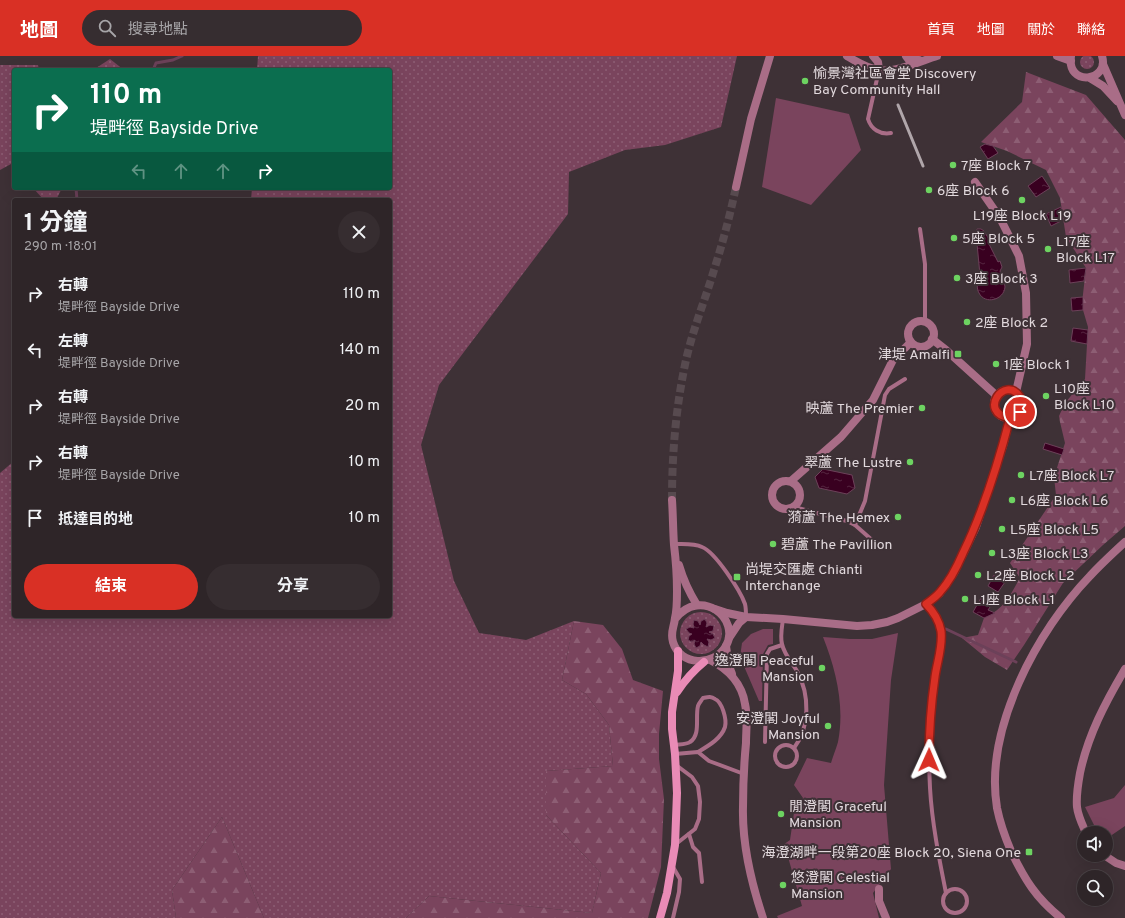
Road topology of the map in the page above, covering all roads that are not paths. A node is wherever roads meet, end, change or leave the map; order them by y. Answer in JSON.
{"nodes":[{"id":1,"x":770,"y":56,"type":"edge"},
{"id":2,"x":847,"y":56,"type":"edge"},
{"id":3,"x":873,"y":56,"type":"edge"},
{"id":4,"x":906,"y":56,"type":"edge"},
{"id":5,"x":937,"y":56,"type":"edge"},
{"id":6,"x":1057,"y":56,"type":"edge"},
{"id":7,"x":1071,"y":58,"type":"edge"},
{"id":8,"x":928,"y":59,"type":"junction"},
{"id":9,"x":1103,"y":60,"type":"edge"},
{"id":10,"x":878,"y":70,"type":"junction"},
{"id":11,"x":1090,"y":78,"type":"junction"},
{"id":12,"x":1121,"y":105,"type":"junction"},
{"id":13,"x":1125,"y":115,"type":"edge"},
{"id":14,"x":891,"y":133,"type":"dead end"},
{"id":15,"x":975,"y":182,"type":"dead end"},
{"id":16,"x":736,"y":187,"type":"tunnel mouth"},
{"id":17,"x":920,"y":229,"type":"dead end"},
{"id":18,"x":925,"y":322,"type":"junction"},
{"id":19,"x":932,"y":339,"type":"junction"},
{"id":20,"x":911,"y":342,"type":"junction"},
{"id":21,"x":905,"y":379,"type":"dead end"},
{"id":22,"x":1016,"y":392,"type":"junction"},
{"id":23,"x":997,"y":396,"type":"junction"},
{"id":24,"x":1010,"y":418,"type":"junction"},
{"id":25,"x":791,"y":481,"type":"junction"},
{"id":26,"x":672,"y":500,"type":"tunnel mouth"},
{"id":27,"x":794,"y":507,"type":"junction"},
{"id":28,"x":855,"y":525,"type":"junction"},
{"id":29,"x":872,"y":540,"type":"dead end"},
{"id":30,"x":1125,"y":542,"type":"edge"},
{"id":31,"x":674,"y":544,"type":"junction"},
{"id":32,"x":926,"y":604,"type":"junction"},
{"id":33,"x":697,"y":605,"type":"junction"},
{"id":34,"x":715,"y":609,"type":"junction"},
{"id":35,"x":746,"y":616,"type":"junction"},
{"id":36,"x":783,"y":618,"type":"junction"},
{"id":37,"x":675,"y":619,"type":"junction"},
{"id":38,"x":728,"y":642,"type":"junction"},
{"id":39,"x":782,"y":645,"type":"junction"},
{"id":40,"x":678,"y":651,"type":"junction"},
{"id":41,"x":707,"y":661,"type":"junction"},
{"id":42,"x":1125,"y":669,"type":"edge"},
{"id":43,"x":733,"y":677,"type":"junction"},
{"id":44,"x":676,"y":694,"type":"junction"},
{"id":45,"x":765,"y":742,"type":"dead end"},
{"id":46,"x":674,"y":745,"type":"junction"},
{"id":47,"x":794,"y":748,"type":"junction"},
{"id":48,"x":698,"y":752,"type":"junction"},
{"id":49,"x":675,"y":754,"type":"junction"},
{"id":50,"x":675,"y":765,"type":"junction"},
{"id":51,"x":744,"y":774,"type":"junction"},
{"id":52,"x":1083,"y":826,"type":"edge"},
{"id":53,"x":689,"y":834,"type":"junction"},
{"id":54,"x":675,"y":845,"type":"junction"},
{"id":55,"x":1113,"y":861,"type":"edge"},
{"id":56,"x":672,"y":866,"type":"junction"},
{"id":57,"x":1125,"y":866,"type":"edge"},
{"id":58,"x":702,"y":882,"type":"dead end"},
{"id":59,"x":879,"y":889,"type":"dead end"},
{"id":60,"x":946,"y":893,"type":"junction"},
{"id":61,"x":660,"y":918,"type":"edge"},
{"id":62,"x":673,"y":918,"type":"edge"},
{"id":63,"x":763,"y":918,"type":"edge"},
{"id":64,"x":886,"y":918,"type":"edge"},
{"id":65,"x":1061,"y":918,"type":"edge"}],
"edges":[{"from":1,"to":16,"type":"street"},
{"from":2,"to":10,"type":"street"},
{"from":3,"to":10,"type":"street"},
{"from":4,"to":8,"type":"street"},
{"from":5,"to":8,"type":"street"},
{"from":6,"to":7,"type":"street"},
{"from":7,"to":11,"type":"street"},
{"from":8,"to":10,"type":"street"},
{"from":9,"to":11,"type":"street"},
{"from":9,"to":12,"type":"street"},
{"from":10,"to":14,"type":"lane"},
{"from":11,"to":12,"type":"street"},
{"from":12,"to":13,"type":"street"},
{"from":15,"to":22,"type":"street"},
{"from":17,"to":18,"type":"lane"},
{"from":18,"to":19,"type":"street"},
{"from":18,"to":20,"type":"street"},
{"from":19,"to":20,"type":"street"},
{"from":19,"to":23,"type":"street"},
{"from":20,"to":25,"type":"street"},
{"from":21,"to":28,"type":"lane"},
{"from":22,"to":23,"type":"street"},
{"from":22,"to":24,"type":"street"},
{"from":23,"to":24,"type":"street"},
{"from":24,"to":32,"type":"street"},
{"from":25,"to":27,"type":"street"},
{"from":25,"to":27,"type":"street"},
{"from":26,"to":31,"type":"street"},
{"from":27,"to":28,"type":"lane"},
{"from":28,"to":29,"type":"lane"},
{"from":30,"to":65,"type":"street"},
{"from":31,"to":33,"type":"street"},
{"from":31,"to":35,"type":"lane"},
{"from":31,"to":37,"type":"street"},
{"from":32,"to":36,"type":"street"},
{"from":32,"to":60,"type":"lane"},
{"from":33,"to":34,"type":"street"},
{"from":33,"to":37,"type":"street"},
{"from":34,"to":35,"type":"street"},
{"from":34,"to":38,"type":"street"},
{"from":35,"to":36,"type":"street"},
{"from":35,"to":38,"type":"street"},
{"from":36,"to":39,"type":"lane"},
{"from":37,"to":40,"type":"street"},
{"from":38,"to":41,"type":"street"},
{"from":38,"to":43,"type":"street"},
{"from":39,"to":45,"type":"lane"},
{"from":39,"to":47,"type":"lane"},
{"from":40,"to":41,"type":"street"},
{"from":40,"to":44,"type":"main road"},
{"from":41,"to":43,"type":"street"},
{"from":41,"to":44,"type":"main road"},
{"from":42,"to":52,"type":"street"},
{"from":43,"to":51,"type":"street"},
{"from":44,"to":46,"type":"main road"},
{"from":46,"to":48,"type":"lane"},
{"from":46,"to":49,"type":"main road"},
{"from":47,"to":47,"type":"lane"},
{"from":48,"to":49,"type":"lane"},
{"from":48,"to":51,"type":"lane"},
{"from":49,"to":50,"type":"main road"},
{"from":50,"to":53,"type":"lane"},
{"from":50,"to":54,"type":"main road"},
{"from":51,"to":63,"type":"street"},
{"from":53,"to":54,"type":"lane"},
{"from":53,"to":58,"type":"lane"},
{"from":54,"to":56,"type":"main road"},
{"from":55,"to":57,"type":"street"},
{"from":56,"to":61,"type":"main road"},
{"from":56,"to":62,"type":"lane"},
{"from":59,"to":64,"type":"street"},
{"from":60,"to":60,"type":"lane"}]}
